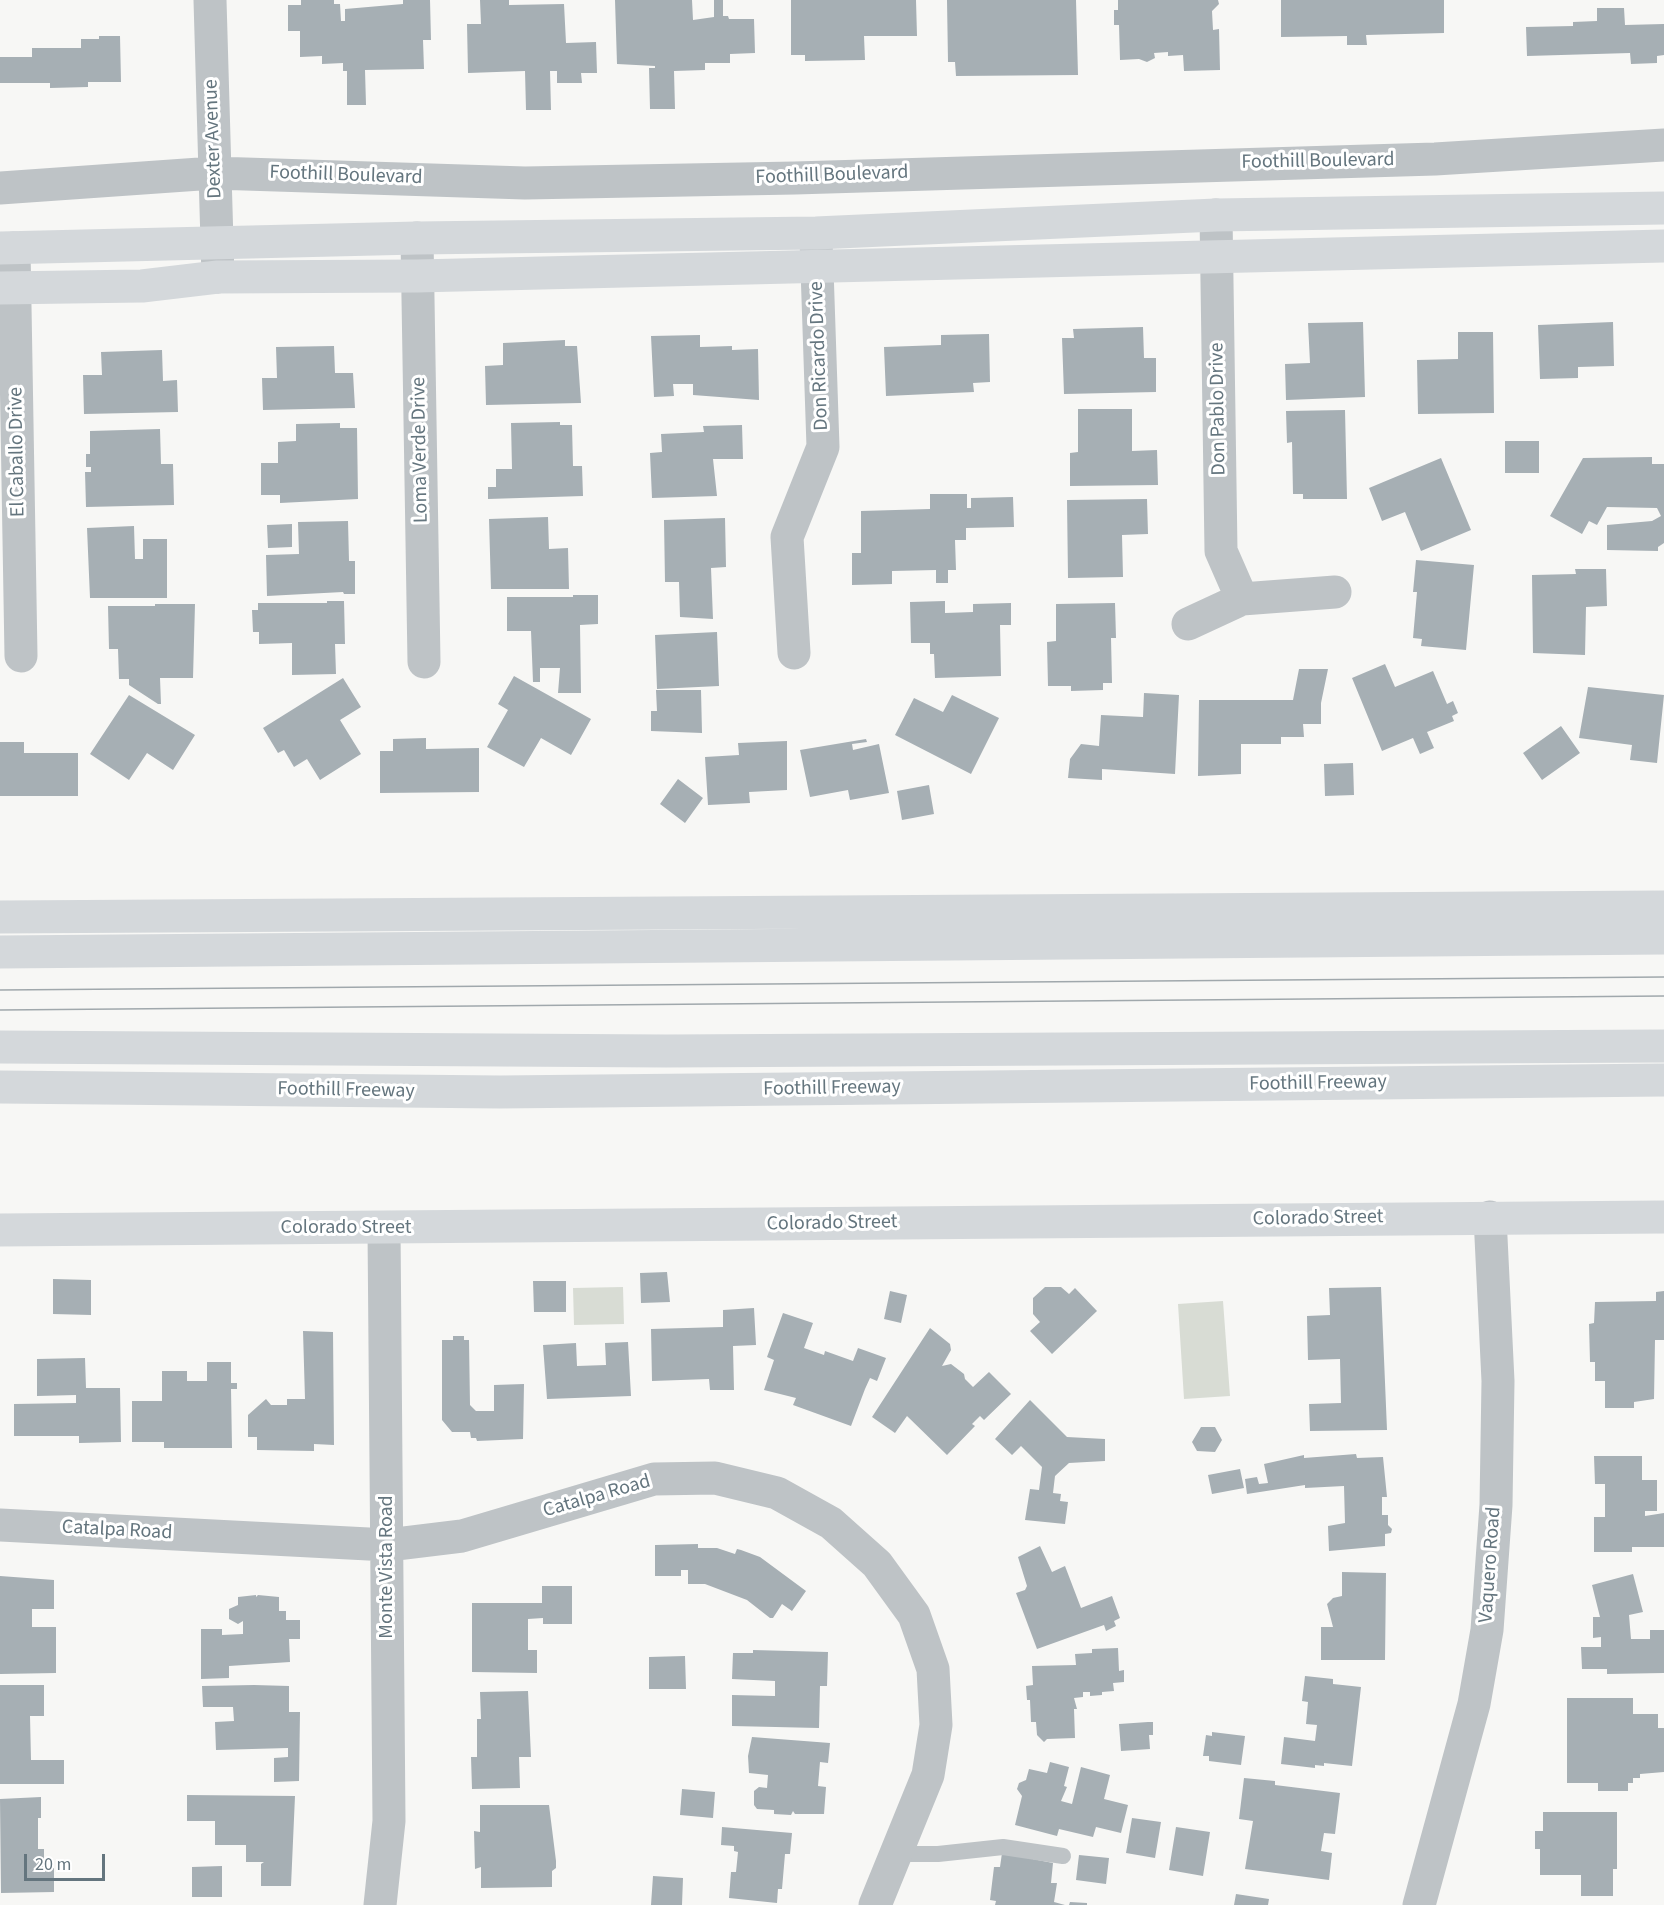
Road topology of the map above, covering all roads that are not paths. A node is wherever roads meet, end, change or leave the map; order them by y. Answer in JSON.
{"nodes":[{"id":1,"x":210,"y":0,"type":"edge"},
{"id":2,"x":1664,"y":145,"type":"edge"},
{"id":3,"x":214,"y":173,"type":"junction"},
{"id":4,"x":0,"y":188,"type":"edge"},
{"id":5,"x":1664,"y":208,"type":"edge"},
{"id":6,"x":1216,"y":215,"type":"junction"},
{"id":7,"x":816,"y":233,"type":"junction"},
{"id":8,"x":417,"y":238,"type":"junction"},
{"id":9,"x":218,"y":244,"type":"junction"},
{"id":10,"x":1664,"y":246,"type":"edge"},
{"id":11,"x":7,"y":248,"type":"edge"},
{"id":12,"x":1217,"y":256,"type":"junction"},
{"id":13,"x":817,"y":266,"type":"junction"},
{"id":14,"x":417,"y":276,"type":"junction"},
{"id":15,"x":218,"y":277,"type":"junction"},
{"id":16,"x":8,"y":288,"type":"edge"},
{"id":17,"x":1335,"y":592,"type":"dead end"},
{"id":18,"x":1242,"y":599,"type":"junction"},
{"id":19,"x":1188,"y":624,"type":"dead end"},
{"id":20,"x":794,"y":653,"type":"dead end"},
{"id":21,"x":21,"y":656,"type":"dead end"},
{"id":22,"x":424,"y":662,"type":"dead end"},
{"id":23,"x":1664,"y":907,"type":"edge"},
{"id":24,"x":0,"y":917,"type":"edge"},
{"id":25,"x":1664,"y":938,"type":"edge"},
{"id":26,"x":0,"y":952,"type":"edge"},
{"id":27,"x":1664,"y":1046,"type":"edge"},
{"id":28,"x":0,"y":1047,"type":"edge"},
{"id":29,"x":1664,"y":1080,"type":"edge"},
{"id":30,"x":0,"y":1087,"type":"edge"},
{"id":31,"x":500,"y":1092,"type":"junction"},
{"id":32,"x":0,"y":1109,"type":"edge"},
{"id":33,"x":1490,"y":1217,"type":"junction"},
{"id":34,"x":1664,"y":1217,"type":"edge"},
{"id":35,"x":384,"y":1229,"type":"junction"},
{"id":36,"x":0,"y":1230,"type":"edge"},
{"id":37,"x":0,"y":1525,"type":"edge"},
{"id":38,"x":388,"y":1545,"type":"junction"},
{"id":39,"x":897,"y":1854,"type":"junction"},
{"id":40,"x":1063,"y":1856,"type":"dead end"},
{"id":41,"x":380,"y":1905,"type":"edge"},
{"id":42,"x":875,"y":1905,"type":"edge"},
{"id":43,"x":1419,"y":1905,"type":"edge"}],
"edges":[{"from":1,"to":3,"type":"street","name":"Dexter Avenue"},
{"from":2,"to":3,"type":"street","name":"Foothill Boulevard"},
{"from":3,"to":4,"type":"street","name":"Foothill Boulevard"},
{"from":3,"to":9,"type":"street","name":"Dexter Avenue"},
{"from":5,"to":6,"type":"main road"},
{"from":6,"to":7,"type":"main road"},
{"from":6,"to":12,"type":"street","name":"Don Pablo Drive"},
{"from":7,"to":8,"type":"main road"},
{"from":7,"to":13,"type":"street","name":"Don Ricardo Drive"},
{"from":8,"to":9,"type":"main road"},
{"from":8,"to":14,"type":"street","name":"Loma Verde Drive"},
{"from":9,"to":11,"type":"main road"},
{"from":9,"to":15,"type":"street","name":"Dexter Avenue"},
{"from":10,"to":12,"type":"main road"},
{"from":11,"to":16,"type":"street","name":"El Caballo Drive"},
{"from":12,"to":13,"type":"main road"},
{"from":12,"to":18,"type":"street","name":"Don Pablo Drive"},
{"from":13,"to":14,"type":"main road"},
{"from":13,"to":20,"type":"street","name":"Don Ricardo Drive"},
{"from":14,"to":15,"type":"main road"},
{"from":14,"to":22,"type":"street","name":"Loma Verde Drive"},
{"from":15,"to":16,"type":"main road"},
{"from":16,"to":21,"type":"street","name":"El Caballo Drive"},
{"from":17,"to":18,"type":"street"},
{"from":18,"to":19,"type":"street"},
{"from":23,"to":24,"type":"main road"},
{"from":25,"to":26,"type":"main road"},
{"from":27,"to":28,"type":"main road"},
{"from":29,"to":31,"type":"main road","name":"Foothill Freeway"},
{"from":30,"to":31,"type":"main road","name":"Foothill Freeway"},
{"from":31,"to":32,"type":"main road"},
{"from":33,"to":34,"type":"main road","name":"Colorado Street"},
{"from":33,"to":35,"type":"main road","name":"Colorado Street"},
{"from":33,"to":43,"type":"street","name":"Vaquero Road"},
{"from":35,"to":36,"type":"main road","name":"Colorado Street"},
{"from":35,"to":38,"type":"street","name":"Monte Vista Road"},
{"from":37,"to":38,"type":"street","name":"Catalpa Road"},
{"from":38,"to":39,"type":"street","name":"Catalpa Road"},
{"from":38,"to":41,"type":"street","name":"Monte Vista Road"},
{"from":39,"to":40,"type":"lane"},
{"from":39,"to":42,"type":"street","name":"Catalpa Road"}]}
